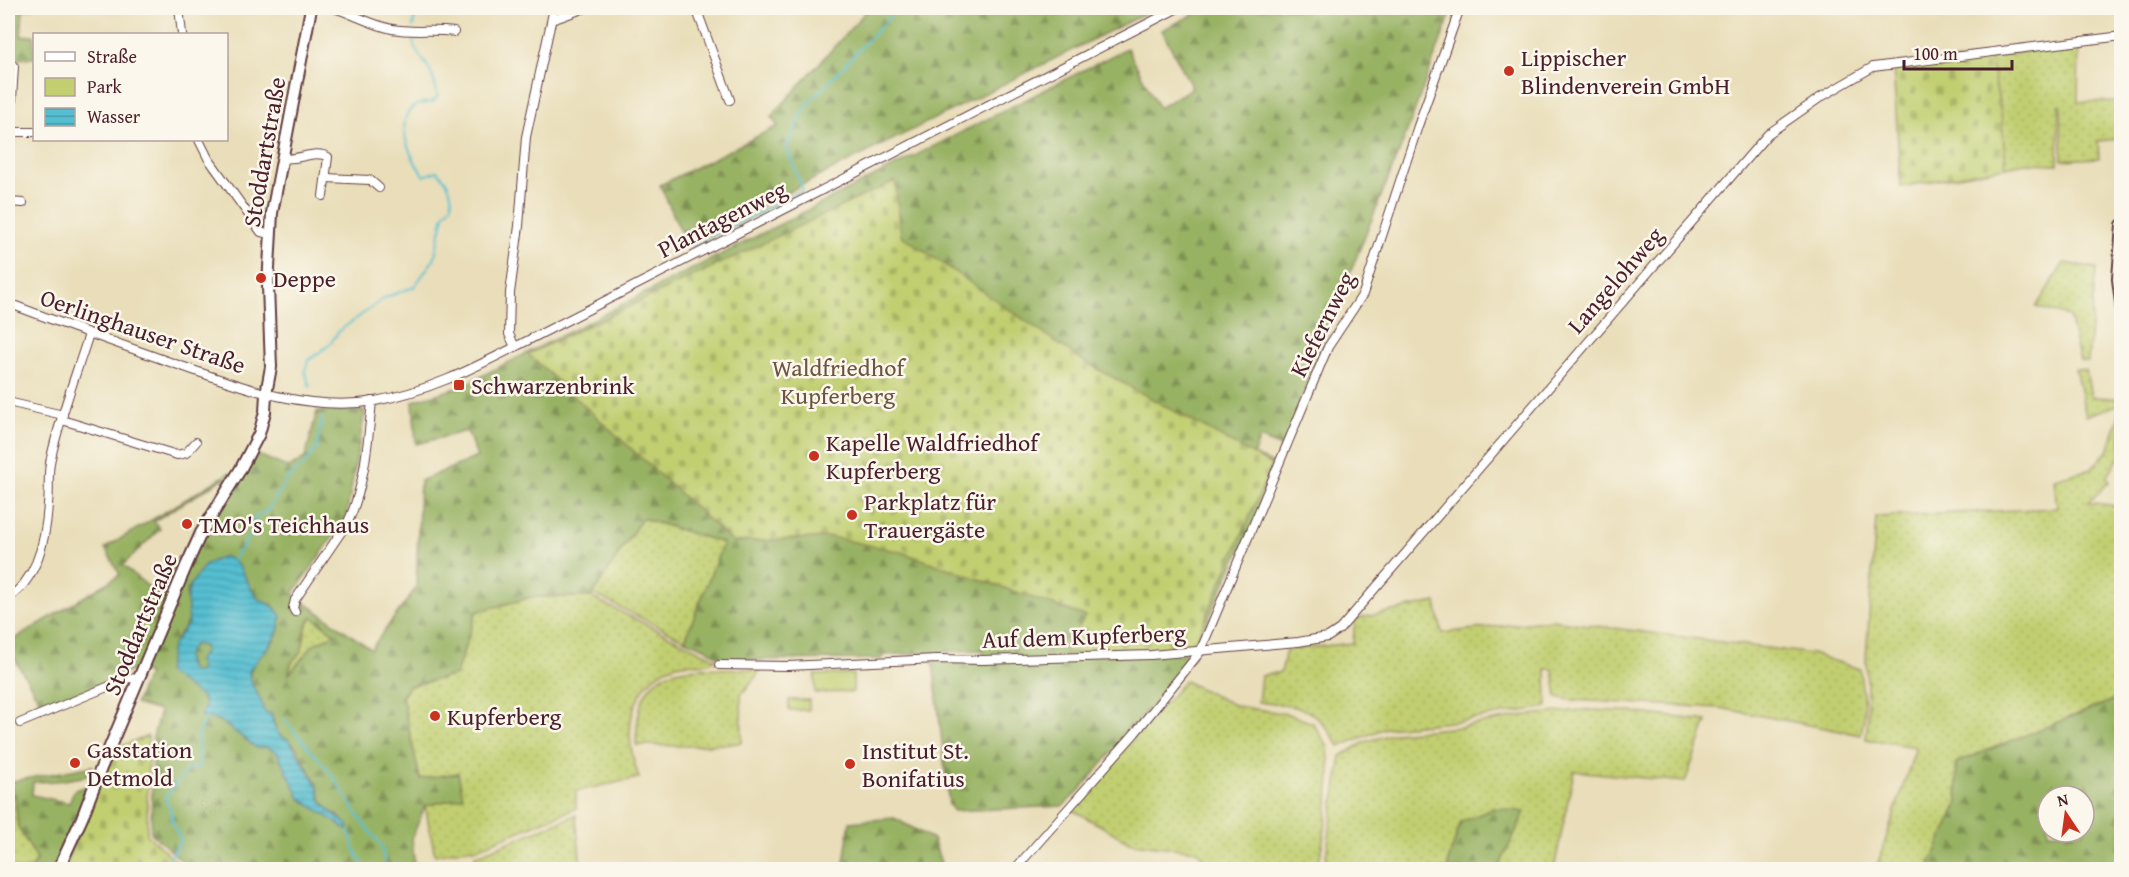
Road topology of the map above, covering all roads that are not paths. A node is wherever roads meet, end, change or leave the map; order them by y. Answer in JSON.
{"nodes":[{"id":1,"x":179,"y":8,"type":"edge"},
{"id":2,"x":311,"y":8,"type":"edge"},
{"id":3,"x":334,"y":8,"type":"edge"},
{"id":4,"x":554,"y":8,"type":"edge"},
{"id":5,"x":585,"y":8,"type":"edge"},
{"id":6,"x":696,"y":8,"type":"edge"},
{"id":7,"x":1178,"y":8,"type":"edge"},
{"id":8,"x":1460,"y":8,"type":"edge"},
{"id":9,"x":552,"y":20,"type":"junction"},
{"id":10,"x":454,"y":32,"type":"dead end"},
{"id":11,"x":182,"y":33,"type":"edge"},
{"id":12,"x":2121,"y":36,"type":"edge"},
{"id":13,"x":12,"y":71,"type":"edge"},
{"id":14,"x":730,"y":100,"type":"dead end"},
{"id":15,"x":9,"y":132,"type":"edge"},
{"id":16,"x":33,"y":132,"type":"edge"},
{"id":17,"x":200,"y":141,"type":"edge"},
{"id":18,"x":283,"y":158,"type":"junction"},
{"id":19,"x":326,"y":178,"type":"junction"},
{"id":20,"x":379,"y":188,"type":"dead end"},
{"id":21,"x":323,"y":196,"type":"dead end"},
{"id":22,"x":8,"y":202,"type":"edge"},
{"id":23,"x":23,"y":202,"type":"dead end"},
{"id":24,"x":2121,"y":225,"type":"edge"},
{"id":25,"x":271,"y":235,"type":"junction"},
{"id":26,"x":8,"y":303,"type":"edge"},
{"id":27,"x":2121,"y":310,"type":"edge"},
{"id":28,"x":89,"y":334,"type":"junction"},
{"id":29,"x":515,"y":347,"type":"junction"},
{"id":30,"x":266,"y":394,"type":"junction"},
{"id":31,"x":372,"y":401,"type":"junction"},
{"id":32,"x":8,"y":402,"type":"edge"},
{"id":33,"x":62,"y":418,"type":"junction"},
{"id":34,"x":196,"y":442,"type":"dead end"},
{"id":35,"x":8,"y":598,"type":"edge"},
{"id":36,"x":295,"y":612,"type":"dead end"},
{"id":37,"x":1200,"y":652,"type":"junction"},
{"id":38,"x":719,"y":665,"type":"dead end"},
{"id":39,"x":139,"y":679,"type":"junction"},
{"id":40,"x":20,"y":723,"type":"dead end"},
{"id":41,"x":58,"y":870,"type":"edge"},
{"id":42,"x":1014,"y":870,"type":"edge"}],
"edges":[{"from":1,"to":11,"type":"street"},
{"from":2,"to":18,"type":"main road","name":"Stoddartstraße"},
{"from":3,"to":10,"type":"street"},
{"from":4,"to":9,"type":"street"},
{"from":5,"to":9,"type":"street"},
{"from":6,"to":14,"type":"street"},
{"from":7,"to":29,"type":"street","name":"Plantagenweg"},
{"from":8,"to":37,"type":"street","name":"Kiefernweg"},
{"from":9,"to":29,"type":"street"},
{"from":12,"to":37,"type":"street","name":"Langelohweg"},
{"from":13,"to":15,"type":"street"},
{"from":15,"to":16,"type":"street"},
{"from":17,"to":25,"type":"street"},
{"from":18,"to":19,"type":"street"},
{"from":18,"to":25,"type":"main road","name":"Stoddartstraße"},
{"from":19,"to":20,"type":"street"},
{"from":19,"to":21,"type":"street"},
{"from":22,"to":23,"type":"street"},
{"from":24,"to":27,"type":"main road"},
{"from":25,"to":30,"type":"main road","name":"Stoddartstraße"},
{"from":26,"to":28,"type":"street","name":"Oerlinghauser Straße"},
{"from":28,"to":30,"type":"street","name":"Oerlinghauser Straße"},
{"from":28,"to":33,"type":"street"},
{"from":29,"to":31,"type":"street","name":"Plantagenweg"},
{"from":30,"to":31,"type":"street","name":"Plantagenweg"},
{"from":30,"to":39,"type":"main road","name":"Stoddartstraße"},
{"from":31,"to":36,"type":"street"},
{"from":32,"to":33,"type":"street"},
{"from":33,"to":34,"type":"street"},
{"from":33,"to":35,"type":"street"},
{"from":37,"to":38,"type":"street","name":"Auf dem Kupferberg"},
{"from":37,"to":42,"type":"street","name":"Auf dem Kupferberg"},
{"from":39,"to":40,"type":"street"},
{"from":39,"to":41,"type":"main road","name":"Stoddartstraße"}]}
